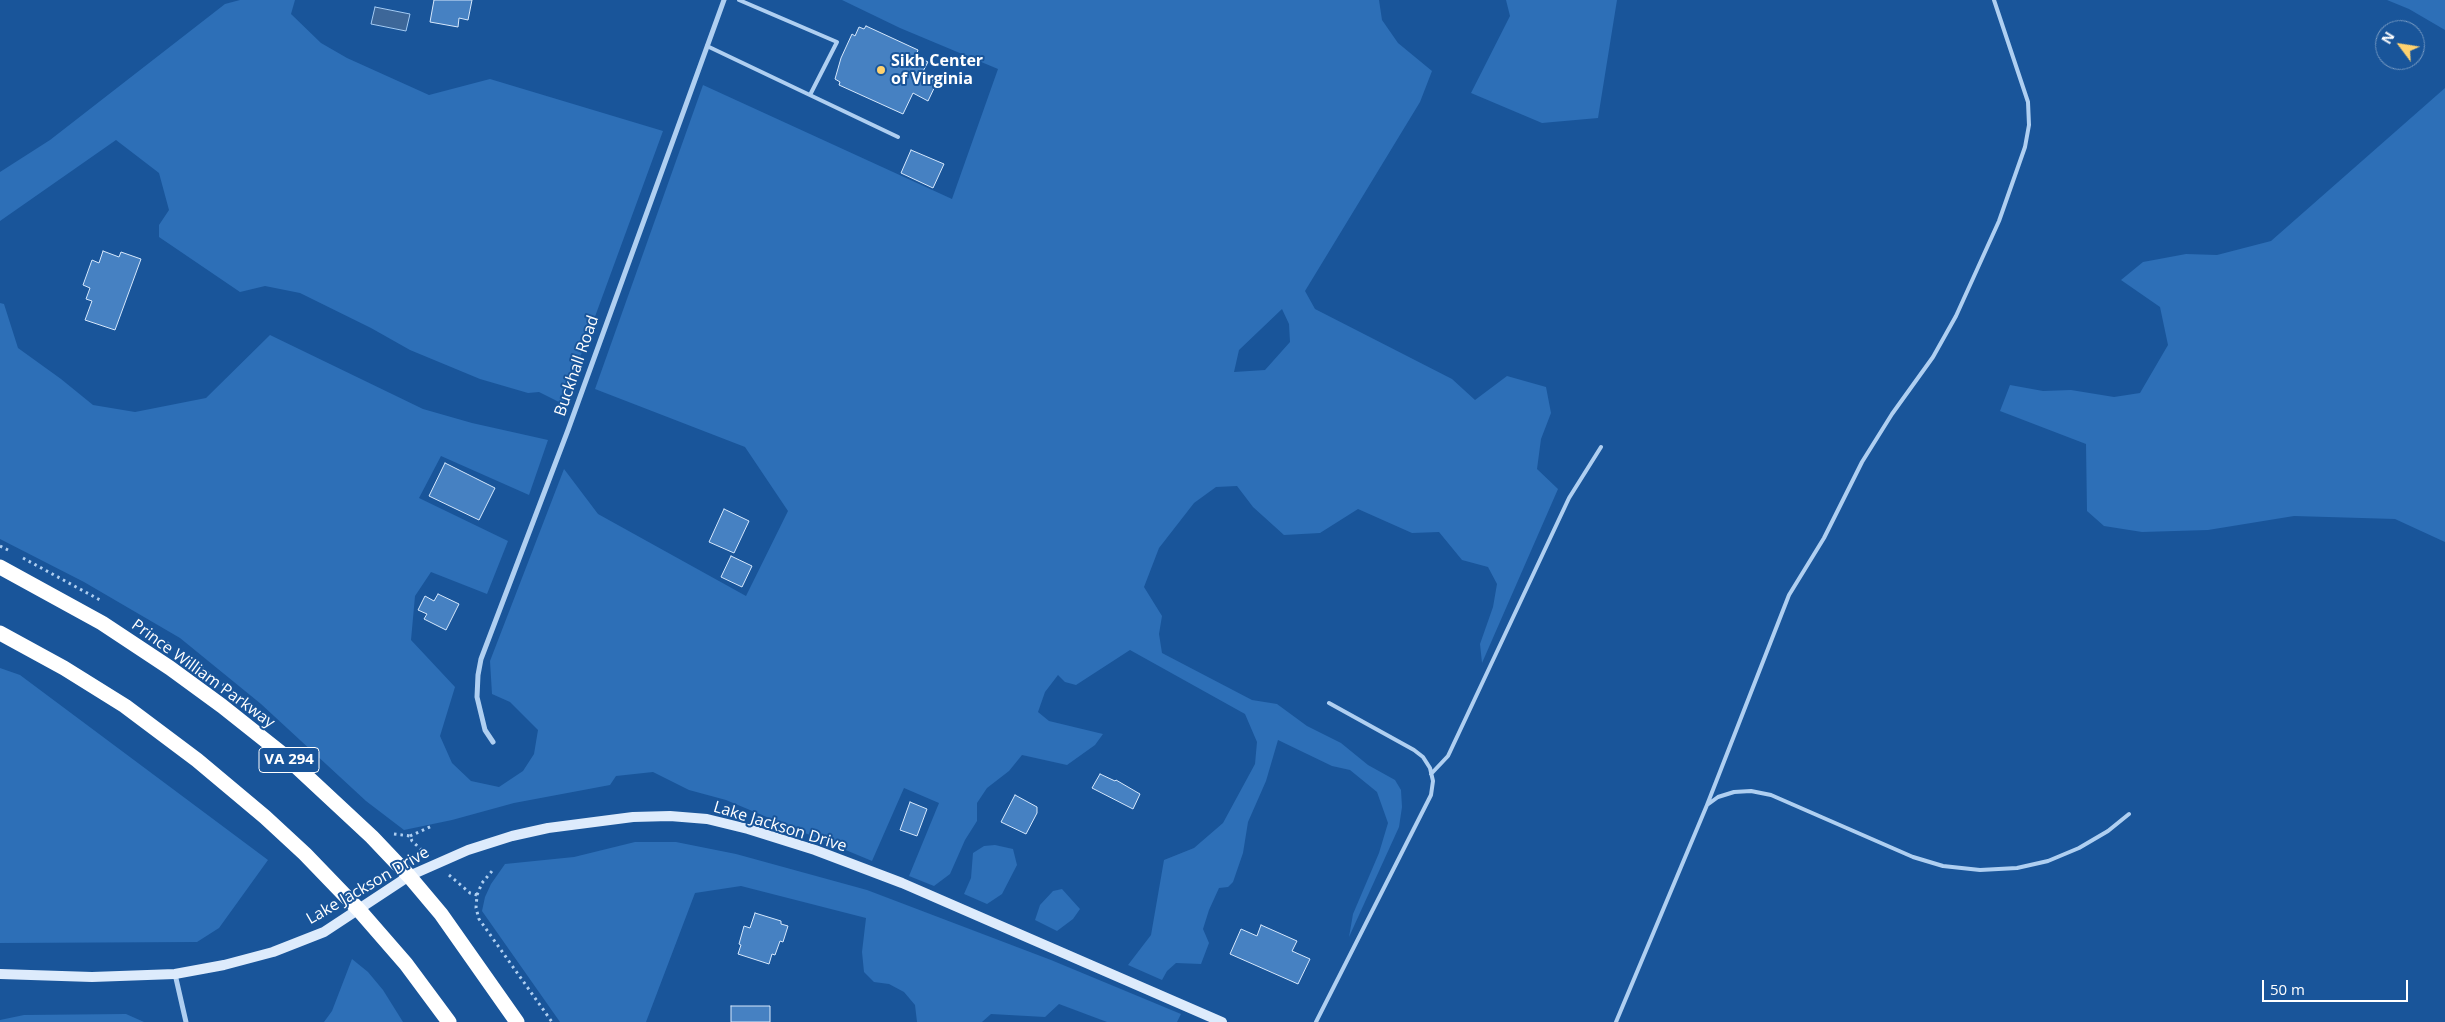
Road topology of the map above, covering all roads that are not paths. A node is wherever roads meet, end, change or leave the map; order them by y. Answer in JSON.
{"nodes":[{"id":1,"x":724,"y":0,"type":"edge"},
{"id":2,"x":739,"y":0,"type":"edge"},
{"id":3,"x":1994,"y":0,"type":"edge"},
{"id":4,"x":707,"y":46,"type":"junction"},
{"id":5,"x":810,"y":95,"type":"junction"},
{"id":6,"x":898,"y":137,"type":"dead end"},
{"id":7,"x":1601,"y":447,"type":"dead end"},
{"id":8,"x":0,"y":567,"type":"edge"},
{"id":9,"x":0,"y":633,"type":"edge"},
{"id":10,"x":1329,"y":704,"type":"dead end"},
{"id":11,"x":492,"y":742,"type":"dead end"},
{"id":12,"x":1431,"y":774,"type":"junction"},
{"id":13,"x":1707,"y":805,"type":"junction"},
{"id":14,"x":2129,"y":814,"type":"dead end"},
{"id":15,"x":409,"y":876,"type":"junction"},
{"id":16,"x":359,"y":910,"type":"junction"},
{"id":17,"x":0,"y":974,"type":"edge"},
{"id":18,"x":175,"y":974,"type":"junction"},
{"id":19,"x":186,"y":1022,"type":"edge"},
{"id":20,"x":449,"y":1022,"type":"edge"},
{"id":21,"x":517,"y":1022,"type":"edge"},
{"id":22,"x":1222,"y":1022,"type":"edge"},
{"id":23,"x":1316,"y":1022,"type":"edge"},
{"id":24,"x":1616,"y":1022,"type":"edge"}],
"edges":[{"from":1,"to":4,"type":"street","name":"Buckhall Road"},
{"from":2,"to":5,"type":"lane"},
{"from":3,"to":13,"type":"lane"},
{"from":4,"to":5,"type":"lane"},
{"from":4,"to":11,"type":"street","name":"Buckhall Road"},
{"from":5,"to":6,"type":"lane"},
{"from":7,"to":12,"type":"lane"},
{"from":8,"to":15,"type":"highway","name":"Prince William Parkway","number":"VA 294"},
{"from":9,"to":16,"type":"highway"},
{"from":10,"to":12,"type":"lane"},
{"from":12,"to":23,"type":"lane"},
{"from":13,"to":14,"type":"lane"},
{"from":13,"to":24,"type":"lane"},
{"from":15,"to":16,"type":"street","name":"Lake Jackson Drive"},
{"from":15,"to":21,"type":"highway","name":"Prince William Parkway","number":"VA 294"},
{"from":15,"to":22,"type":"street","name":"Lake Jackson Drive"},
{"from":16,"to":18,"type":"street","name":"Lake Jackson Drive"},
{"from":16,"to":20,"type":"highway"},
{"from":17,"to":18,"type":"street","name":"Lake Jackson Drive"},
{"from":18,"to":19,"type":"street"}]}
